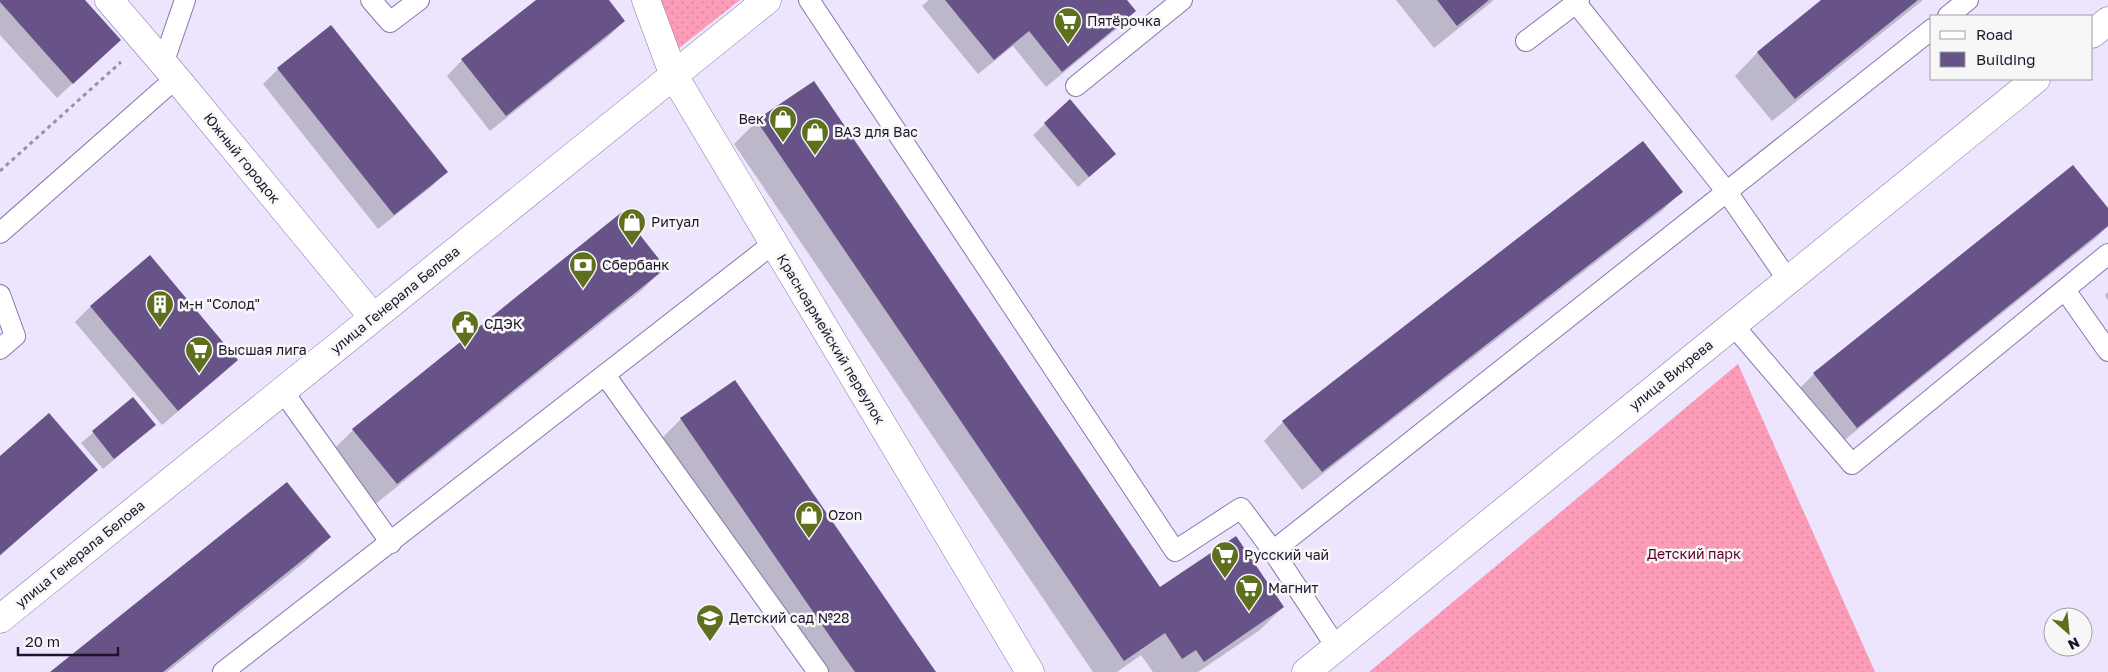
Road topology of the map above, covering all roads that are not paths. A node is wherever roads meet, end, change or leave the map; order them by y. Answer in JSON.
{"nodes":[{"id":1,"x":109,"y":0,"type":"edge"},
{"id":2,"x":185,"y":0,"type":"edge"},
{"id":3,"x":371,"y":0,"type":"edge"},
{"id":4,"x":419,"y":0,"type":"edge"},
{"id":5,"x":646,"y":0,"type":"edge"},
{"id":6,"x":767,"y":0,"type":"edge"},
{"id":7,"x":809,"y":0,"type":"edge"},
{"id":8,"x":1182,"y":0,"type":"edge"},
{"id":9,"x":1968,"y":0,"type":"edge"},
{"id":10,"x":1577,"y":1,"type":"edge"},
{"id":11,"x":1949,"y":15,"type":"edge"},
{"id":12,"x":2108,"y":20,"type":"edge"},
{"id":13,"x":1930,"y":31,"type":"edge"},
{"id":14,"x":2093,"y":33,"type":"edge"},
{"id":15,"x":1526,"y":41,"type":"dead end"},
{"id":16,"x":169,"y":71,"type":"junction"},
{"id":17,"x":674,"y":76,"type":"junction"},
{"id":18,"x":2035,"y":80,"type":"edge"},
{"id":19,"x":1076,"y":86,"type":"dead end"},
{"id":20,"x":1727,"y":192,"type":"junction"},
{"id":21,"x":0,"y":233,"type":"edge"},
{"id":22,"x":774,"y":243,"type":"junction"},
{"id":23,"x":2108,"y":254,"type":"edge"},
{"id":24,"x":1788,"y":280,"type":"junction"},
{"id":25,"x":2065,"y":290,"type":"junction"},
{"id":26,"x":0,"y":295,"type":"edge"},
{"id":27,"x":373,"y":317,"type":"junction"},
{"id":28,"x":1733,"y":325,"type":"junction"},
{"id":29,"x":0,"y":349,"type":"edge"},
{"id":30,"x":2108,"y":352,"type":"edge"},
{"id":31,"x":606,"y":375,"type":"junction"},
{"id":32,"x":282,"y":390,"type":"junction"},
{"id":33,"x":391,"y":544,"type":"junction"},
{"id":34,"x":1273,"y":551,"type":"junction"},
{"id":35,"x":0,"y":619,"type":"edge"},
{"id":36,"x":1337,"y":648,"type":"junction"},
{"id":37,"x":223,"y":672,"type":"edge"},
{"id":38,"x":818,"y":672,"type":"edge"},
{"id":39,"x":1030,"y":672,"type":"edge"},
{"id":40,"x":1306,"y":672,"type":"edge"}],
"edges":[{"from":1,"to":16,"type":"street","name":"Южный городок"},
{"from":2,"to":16,"type":"lane"},
{"from":3,"to":4,"type":"lane"},
{"from":5,"to":17,"type":"street","name":"Красноармейский переулок"},
{"from":6,"to":17,"type":"street","name":"улица Генерала Белова"},
{"from":7,"to":34,"type":"lane"},
{"from":8,"to":19,"type":"lane"},
{"from":9,"to":11,"type":"lane"},
{"from":10,"to":15,"type":"lane"},
{"from":10,"to":20,"type":"lane"},
{"from":12,"to":14,"type":"street"},
{"from":13,"to":20,"type":"lane"},
{"from":16,"to":21,"type":"lane"},
{"from":16,"to":27,"type":"street","name":"Южный городок"},
{"from":17,"to":22,"type":"street","name":"Красноармейский переулок"},
{"from":17,"to":27,"type":"street","name":"улица Генерала Белова"},
{"from":18,"to":24,"type":"street","name":"улица Вихрева"},
{"from":20,"to":24,"type":"lane"},
{"from":20,"to":34,"type":"lane"},
{"from":22,"to":31,"type":"lane"},
{"from":22,"to":39,"type":"street","name":"Красноармейский переулок"},
{"from":23,"to":25,"type":"lane"},
{"from":24,"to":28,"type":"street","name":"улица Вихрева"},
{"from":25,"to":28,"type":"lane"},
{"from":25,"to":30,"type":"lane"},
{"from":26,"to":29,"type":"lane"},
{"from":27,"to":32,"type":"street","name":"улица Генерала Белова"},
{"from":28,"to":36,"type":"street","name":"улица Вихрева"},
{"from":31,"to":33,"type":"lane"},
{"from":31,"to":38,"type":"lane"},
{"from":32,"to":33,"type":"lane"},
{"from":32,"to":35,"type":"street","name":"улица Генерала Белова"},
{"from":33,"to":37,"type":"lane"},
{"from":34,"to":36,"type":"lane"},
{"from":36,"to":40,"type":"street","name":"улица Вихрева"}]}
